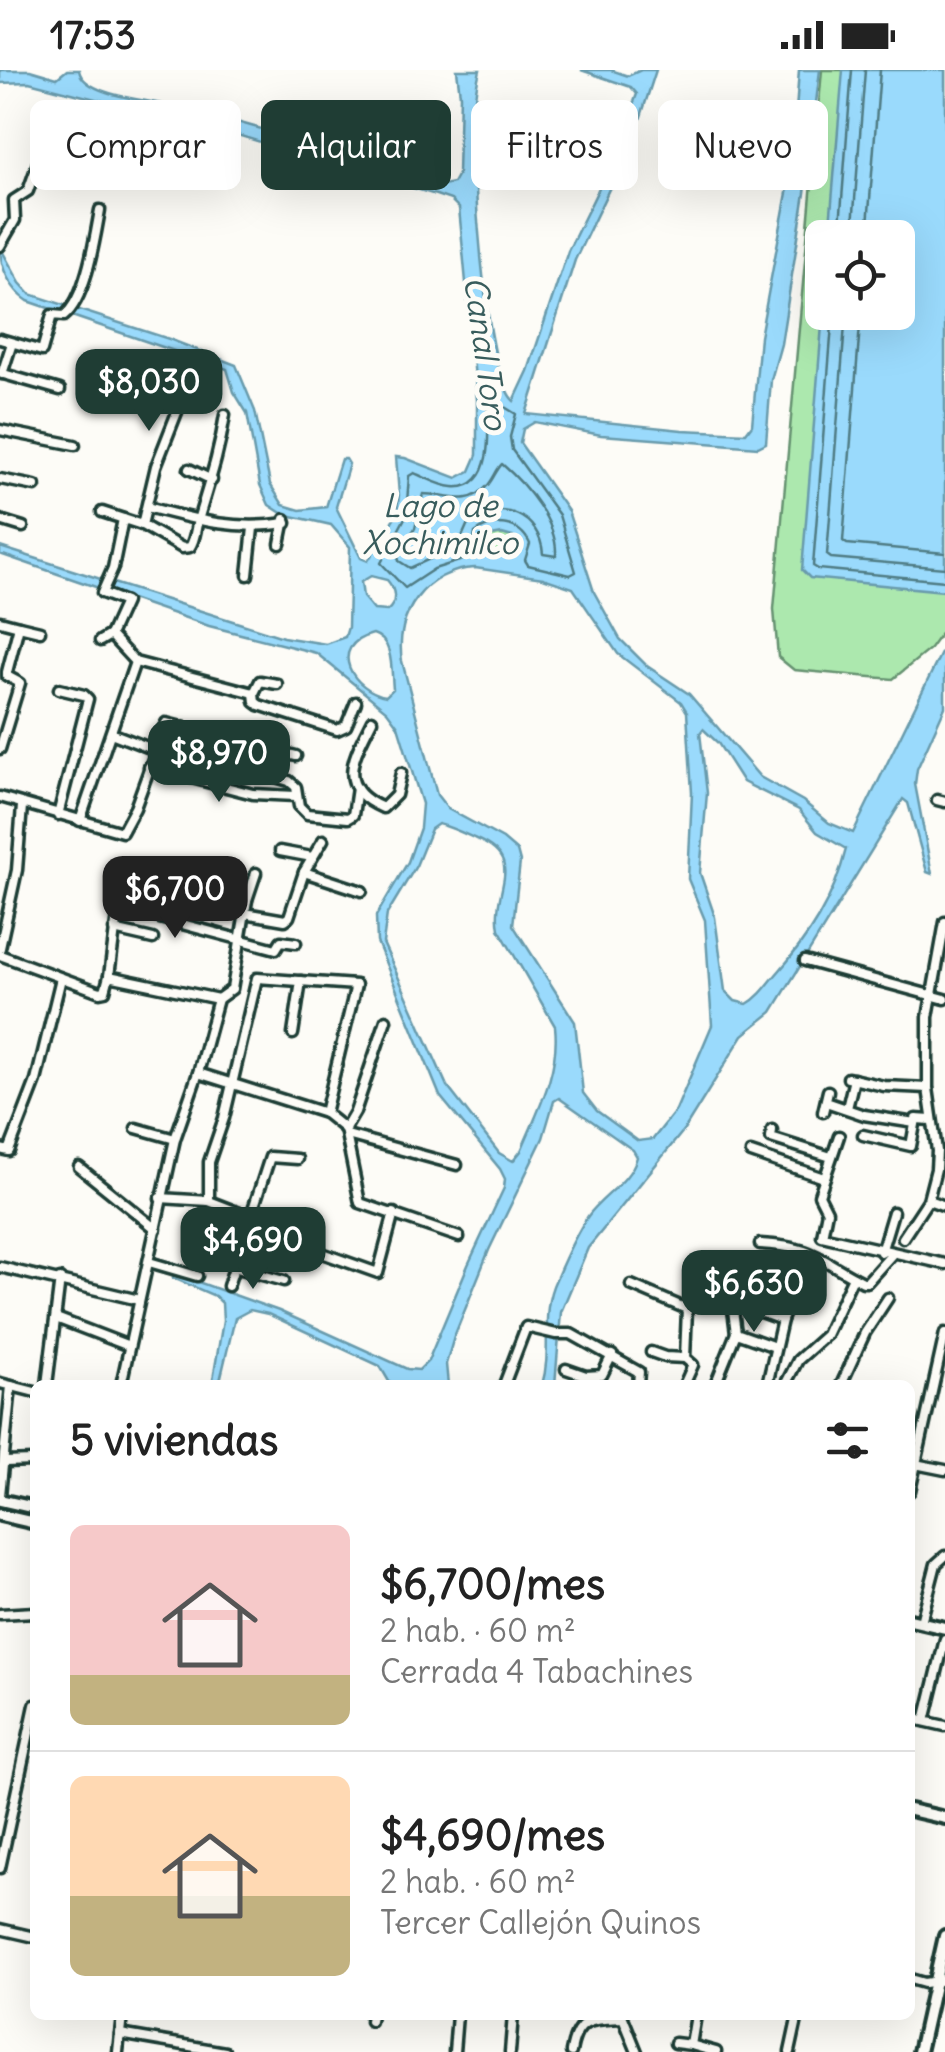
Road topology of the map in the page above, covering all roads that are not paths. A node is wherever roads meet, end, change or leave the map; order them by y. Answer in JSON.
{"nodes":[{"id":1,"x":30,"y":185,"type":"edge"},
{"id":2,"x":100,"y":210,"type":"dead end"},
{"id":3,"x":0,"y":245,"type":"edge"},
{"id":4,"x":0,"y":339,"type":"edge"},
{"id":5,"x":12,"y":344,"type":"junction"},
{"id":6,"x":1,"y":373,"type":"edge"},
{"id":7,"x":215,"y":374,"type":"dead end"},
{"id":8,"x":60,"y":390,"type":"dead end"},
{"id":9,"x":225,"y":415,"type":"dead end"},
{"id":10,"x":0,"y":430,"type":"edge"},
{"id":11,"x":75,"y":445,"type":"dead end"},
{"id":12,"x":189,"y":469,"type":"dead end"},
{"id":13,"x":0,"y":478,"type":"edge"},
{"id":14,"x":212,"y":480,"type":"junction"},
{"id":15,"x":35,"y":486,"type":"dead end"},
{"id":16,"x":147,"y":507,"type":"junction"},
{"id":17,"x":102,"y":512,"type":"dead end"},
{"id":18,"x":0,"y":520,"type":"edge"},
{"id":19,"x":123,"y":520,"type":"junction"},
{"id":20,"x":197,"y":520,"type":"junction"},
{"id":21,"x":142,"y":526,"type":"junction"},
{"id":22,"x":23,"y":527,"type":"dead end"},
{"id":23,"x":254,"y":528,"type":"junction"},
{"id":24,"x":280,"y":544,"type":"dead end"},
{"id":25,"x":248,"y":575,"type":"dead end"},
{"id":26,"x":0,"y":620,"type":"edge"},
{"id":27,"x":19,"y":626,"type":"junction"},
{"id":28,"x":40,"y":631,"type":"dead end"},
{"id":29,"x":110,"y":635,"type":"junction"},
{"id":30,"x":100,"y":641,"type":"dead end"},
{"id":31,"x":134,"y":662,"type":"junction"},
{"id":32,"x":276,"y":684,"type":"dead end"},
{"id":33,"x":60,"y":690,"type":"dead end"},
{"id":34,"x":254,"y":692,"type":"junction"},
{"id":35,"x":356,"y":702,"type":"dead end"},
{"id":36,"x":372,"y":720,"type":"dead end"},
{"id":37,"x":111,"y":733,"type":"junction"},
{"id":38,"x":156,"y":746,"type":"junction"},
{"id":39,"x":0,"y":749,"type":"edge"},
{"id":40,"x":296,"y":756,"type":"dead end"},
{"id":41,"x":149,"y":767,"type":"junction"},
{"id":42,"x":401,"y":773,"type":"dead end"},
{"id":43,"x":357,"y":788,"type":"junction"},
{"id":44,"x":296,"y":796,"type":"junction"},
{"id":45,"x":0,"y":797,"type":"edge"},
{"id":46,"x":22,"y":806,"type":"junction"},
{"id":47,"x":58,"y":814,"type":"junction"},
{"id":48,"x":80,"y":821,"type":"junction"},
{"id":49,"x":323,"y":840,"type":"dead end"},
{"id":50,"x":280,"y":850,"type":"dead end"},
{"id":51,"x":312,"y":856,"type":"junction"},
{"id":52,"x":131,"y":869,"type":"dead end"},
{"id":53,"x":304,"y":872,"type":"junction"},
{"id":54,"x":256,"y":873,"type":"dead end"},
{"id":55,"x":0,"y":878,"type":"edge"},
{"id":56,"x":15,"y":882,"type":"junction"},
{"id":57,"x":185,"y":884,"type":"dead end"},
{"id":58,"x":362,"y":891,"type":"dead end"},
{"id":59,"x":247,"y":900,"type":"junction"},
{"id":60,"x":118,"y":907,"type":"junction"},
{"id":61,"x":245,"y":912,"type":"junction"},
{"id":62,"x":3,"y":922,"type":"edge"},
{"id":63,"x":945,"y":922,"type":"edge"},
{"id":64,"x":114,"y":930,"type":"junction"},
{"id":65,"x":153,"y":939,"type":"dead end"},
{"id":66,"x":240,"y":939,"type":"junction"},
{"id":67,"x":296,"y":943,"type":"dead end"},
{"id":68,"x":0,"y":952,"type":"edge"},
{"id":69,"x":805,"y":962,"type":"dead end"},
{"id":70,"x":109,"y":976,"type":"junction"},
{"id":71,"x":61,"y":978,"type":"junction"},
{"id":72,"x":302,"y":981,"type":"junction"},
{"id":73,"x":931,"y":995,"type":"junction"},
{"id":74,"x":218,"y":999,"type":"junction"},
{"id":75,"x":945,"y":999,"type":"edge"},
{"id":76,"x":386,"y":1020,"type":"dead end"},
{"id":77,"x":293,"y":1034,"type":"dead end"},
{"id":78,"x":198,"y":1072,"type":"junction"},
{"id":79,"x":231,"y":1082,"type":"junction"},
{"id":80,"x":928,"y":1088,"type":"junction"},
{"id":81,"x":828,"y":1091,"type":"dead end"},
{"id":82,"x":826,"y":1102,"type":"junction"},
{"id":83,"x":846,"y":1108,"type":"junction"},
{"id":84,"x":823,"y":1112,"type":"dead end"},
{"id":85,"x":324,"y":1113,"type":"junction"},
{"id":86,"x":860,"y":1114,"type":"junction"},
{"id":87,"x":931,"y":1120,"type":"junction"},
{"id":88,"x":915,"y":1123,"type":"junction"},
{"id":89,"x":856,"y":1125,"type":"dead end"},
{"id":90,"x":136,"y":1128,"type":"dead end"},
{"id":91,"x":772,"y":1130,"type":"dead end"},
{"id":92,"x":346,"y":1132,"type":"junction"},
{"id":93,"x":863,"y":1135,"type":"dead end"},
{"id":94,"x":839,"y":1136,"type":"dead end"},
{"id":95,"x":175,"y":1139,"type":"junction"},
{"id":96,"x":5,"y":1150,"type":"edge"},
{"id":97,"x":751,"y":1152,"type":"dead end"},
{"id":98,"x":831,"y":1157,"type":"junction"},
{"id":99,"x":297,"y":1159,"type":"dead end"},
{"id":100,"x":941,"y":1159,"type":"edge"},
{"id":101,"x":456,"y":1165,"type":"dead end"},
{"id":102,"x":79,"y":1167,"type":"dead end"},
{"id":103,"x":824,"y":1178,"type":"junction"},
{"id":104,"x":160,"y":1198,"type":"junction"},
{"id":105,"x":928,"y":1200,"type":"junction"},
{"id":106,"x":209,"y":1201,"type":"junction"},
{"id":107,"x":945,"y":1206,"type":"edge"},
{"id":108,"x":893,"y":1212,"type":"dead end"},
{"id":109,"x":394,"y":1213,"type":"junction"},
{"id":110,"x":248,"y":1216,"type":"junction"},
{"id":111,"x":156,"y":1229,"type":"junction"},
{"id":112,"x":460,"y":1237,"type":"dead end"},
{"id":113,"x":903,"y":1238,"type":"dead end"},
{"id":114,"x":760,"y":1244,"type":"dead end"},
{"id":115,"x":881,"y":1252,"type":"junction"},
{"id":116,"x":893,"y":1253,"type":"junction"},
{"id":117,"x":149,"y":1262,"type":"junction"},
{"id":118,"x":945,"y":1264,"type":"edge"},
{"id":119,"x":0,"y":1267,"type":"edge"},
{"id":120,"x":233,"y":1267,"type":"junction"},
{"id":121,"x":738,"y":1270,"type":"dead end"},
{"id":122,"x":196,"y":1276,"type":"dead end"},
{"id":123,"x":853,"y":1277,"type":"junction"},
{"id":124,"x":60,"y":1279,"type":"junction"},
{"id":125,"x":284,"y":1281,"type":"dead end"},
{"id":126,"x":797,"y":1284,"type":"dead end"},
{"id":127,"x":228,"y":1286,"type":"dead end"},
{"id":128,"x":631,"y":1286,"type":"dead end"},
{"id":129,"x":888,"y":1298,"type":"dead end"},
{"id":130,"x":139,"y":1300,"type":"junction"},
{"id":131,"x":732,"y":1302,"type":"junction"},
{"id":132,"x":56,"y":1318,"type":"junction"},
{"id":133,"x":782,"y":1320,"type":"junction"},
{"id":134,"x":736,"y":1332,"type":"junction"},
{"id":135,"x":945,"y":1333,"type":"edge"},
{"id":136,"x":129,"y":1346,"type":"junction"},
{"id":137,"x":775,"y":1347,"type":"junction"},
{"id":138,"x":651,"y":1352,"type":"dead end"},
{"id":139,"x":612,"y":1355,"type":"junction"},
{"id":140,"x":685,"y":1358,"type":"junction"},
{"id":141,"x":941,"y":1366,"type":"edge"},
{"id":142,"x":566,"y":1369,"type":"dead end"},
{"id":143,"x":48,"y":1380,"type":"edge"},
{"id":144,"x":122,"y":1380,"type":"edge"},
{"id":145,"x":507,"y":1380,"type":"edge"},
{"id":146,"x":638,"y":1380,"type":"edge"},
{"id":147,"x":686,"y":1380,"type":"edge"},
{"id":148,"x":717,"y":1380,"type":"edge"},
{"id":149,"x":768,"y":1380,"type":"edge"},
{"id":150,"x":788,"y":1380,"type":"edge"},
{"id":151,"x":842,"y":1380,"type":"edge"},
{"id":152,"x":0,"y":1383,"type":"edge"},
{"id":153,"x":11,"y":1386,"type":"junction"},
{"id":154,"x":30,"y":1391,"type":"edge"},
{"id":155,"x":915,"y":1457,"type":"edge"},
{"id":156,"x":30,"y":1461,"type":"edge"},
{"id":157,"x":5,"y":1462,"type":"junction"},
{"id":158,"x":915,"y":1464,"type":"edge"},
{"id":159,"x":945,"y":1470,"type":"edge"},
{"id":160,"x":0,"y":1498,"type":"edge"},
{"id":161,"x":30,"y":1507,"type":"edge"},
{"id":162,"x":0,"y":1516,"type":"edge"},
{"id":163,"x":30,"y":1522,"type":"edge"},
{"id":164,"x":945,"y":1556,"type":"edge"},
{"id":165,"x":30,"y":1612,"type":"edge"},
{"id":166,"x":0,"y":1614,"type":"edge"},
{"id":167,"x":915,"y":1621,"type":"edge"},
{"id":168,"x":945,"y":1628,"type":"edge"},
{"id":169,"x":945,"y":1640,"type":"edge"},
{"id":170,"x":915,"y":1719,"type":"edge"},
{"id":171,"x":925,"y":1722,"type":"junction"},
{"id":172,"x":945,"y":1726,"type":"edge"},
{"id":173,"x":30,"y":1746,"type":"edge"},
{"id":174,"x":915,"y":1811,"type":"edge"},
{"id":175,"x":945,"y":1818,"type":"edge"},
{"id":176,"x":0,"y":1868,"type":"edge"},
{"id":177,"x":0,"y":1929,"type":"edge"},
{"id":178,"x":30,"y":1935,"type":"edge"},
{"id":179,"x":945,"y":1936,"type":"edge"},
{"id":180,"x":940,"y":1980,"type":"edge"},
{"id":181,"x":121,"y":2020,"type":"edge"},
{"id":182,"x":457,"y":2020,"type":"edge"},
{"id":183,"x":513,"y":2020,"type":"edge"},
{"id":184,"x":597,"y":2020,"type":"edge"},
{"id":185,"x":624,"y":2020,"type":"edge"},
{"id":186,"x":695,"y":2020,"type":"edge"},
{"id":187,"x":797,"y":2020,"type":"edge"},
{"id":188,"x":120,"y":2034,"type":"junction"},
{"id":189,"x":675,"y":2043,"type":"dead end"},
{"id":190,"x":691,"y":2046,"type":"junction"},
{"id":191,"x":713,"y":2051,"type":"edge"},
{"id":192,"x":118,"y":2052,"type":"edge"},
{"id":193,"x":224,"y":2052,"type":"edge"},
{"id":194,"x":454,"y":2052,"type":"edge"},
{"id":195,"x":510,"y":2052,"type":"edge"},
{"id":196,"x":572,"y":2052,"type":"edge"},
{"id":197,"x":636,"y":2052,"type":"edge"},
{"id":198,"x":790,"y":2052,"type":"edge"},
{"id":199,"x":919,"y":2052,"type":"edge"}],
"edges":[{"from":1,"to":3,"type":"street"},
{"from":2,"to":5,"type":"street"},
{"from":4,"to":5,"type":"street"},
{"from":5,"to":6,"type":"street"},
{"from":6,"to":8,"type":"street"},
{"from":7,"to":16,"type":"street"},
{"from":9,"to":14,"type":"street"},
{"from":10,"to":11,"type":"street"},
{"from":12,"to":14,"type":"street"},
{"from":13,"to":15,"type":"street"},
{"from":14,"to":20,"type":"street"},
{"from":16,"to":20,"type":"street"},
{"from":16,"to":21,"type":"street"},
{"from":17,"to":19,"type":"street"},
{"from":18,"to":22,"type":"street"},
{"from":19,"to":21,"type":"street"},
{"from":19,"to":29,"type":"street"},
{"from":20,"to":21,"type":"street"},
{"from":20,"to":23,"type":"street"},
{"from":23,"to":24,"type":"street"},
{"from":23,"to":25,"type":"street"},
{"from":26,"to":27,"type":"street"},
{"from":27,"to":28,"type":"street"},
{"from":27,"to":39,"type":"street"},
{"from":29,"to":30,"type":"street"},
{"from":29,"to":31,"type":"street"},
{"from":31,"to":34,"type":"street"},
{"from":31,"to":37,"type":"street"},
{"from":32,"to":34,"type":"street"},
{"from":33,"to":47,"type":"street"},
{"from":34,"to":35,"type":"street"},
{"from":36,"to":43,"type":"street"},
{"from":37,"to":38,"type":"street"},
{"from":37,"to":48,"type":"street"},
{"from":38,"to":40,"type":"street"},
{"from":38,"to":41,"type":"street"},
{"from":38,"to":44,"type":"street"},
{"from":41,"to":44,"type":"street"},
{"from":41,"to":48,"type":"street"},
{"from":42,"to":43,"type":"street"},
{"from":43,"to":44,"type":"street"},
{"from":45,"to":46,"type":"street"},
{"from":46,"to":47,"type":"street"},
{"from":46,"to":56,"type":"street"},
{"from":47,"to":48,"type":"street"},
{"from":49,"to":51,"type":"street"},
{"from":50,"to":51,"type":"street"},
{"from":51,"to":53,"type":"street"},
{"from":52,"to":60,"type":"street"},
{"from":53,"to":58,"type":"street"},
{"from":53,"to":61,"type":"street"},
{"from":54,"to":59,"type":"street"},
{"from":55,"to":56,"type":"street"},
{"from":56,"to":62,"type":"street"},
{"from":57,"to":59,"type":"street"},
{"from":59,"to":61,"type":"street"},
{"from":60,"to":64,"type":"street"},
{"from":60,"to":66,"type":"street"},
{"from":61,"to":66,"type":"street"},
{"from":62,"to":68,"type":"street"},
{"from":63,"to":73,"type":"street"},
{"from":64,"to":65,"type":"street"},
{"from":64,"to":70,"type":"street"},
{"from":66,"to":67,"type":"street"},
{"from":66,"to":74,"type":"street"},
{"from":68,"to":71,"type":"street"},
{"from":69,"to":73,"type":"street"},
{"from":70,"to":71,"type":"street"},
{"from":70,"to":74,"type":"street"},
{"from":71,"to":96,"type":"street"},
{"from":72,"to":77,"type":"street"},
{"from":72,"to":79,"type":"street"},
{"from":72,"to":85,"type":"street"},
{"from":73,"to":75,"type":"street"},
{"from":73,"to":80,"type":"street"},
{"from":74,"to":78,"type":"street"},
{"from":76,"to":92,"type":"street"},
{"from":78,"to":79,"type":"street"},
{"from":78,"to":95,"type":"street"},
{"from":79,"to":85,"type":"street"},
{"from":79,"to":106,"type":"street"},
{"from":80,"to":83,"type":"street"},
{"from":80,"to":87,"type":"street"},
{"from":81,"to":82,"type":"street"},
{"from":82,"to":83,"type":"street"},
{"from":82,"to":84,"type":"street"},
{"from":83,"to":86,"type":"street"},
{"from":85,"to":92,"type":"street"},
{"from":86,"to":88,"type":"street"},
{"from":86,"to":89,"type":"street"},
{"from":87,"to":88,"type":"street"},
{"from":87,"to":100,"type":"street"},
{"from":88,"to":93,"type":"street"},
{"from":90,"to":95,"type":"street"},
{"from":91,"to":98,"type":"street"},
{"from":92,"to":101,"type":"street"},
{"from":92,"to":109,"type":"street"},
{"from":94,"to":98,"type":"street"},
{"from":95,"to":104,"type":"street"},
{"from":97,"to":103,"type":"street"},
{"from":98,"to":103,"type":"street"},
{"from":99,"to":110,"type":"street"},
{"from":100,"to":105,"type":"street"},
{"from":102,"to":111,"type":"street"},
{"from":103,"to":115,"type":"street"},
{"from":104,"to":106,"type":"street"},
{"from":104,"to":111,"type":"street"},
{"from":105,"to":107,"type":"street"},
{"from":105,"to":113,"type":"street"},
{"from":106,"to":110,"type":"street"},
{"from":108,"to":115,"type":"street"},
{"from":109,"to":110,"type":"street"},
{"from":109,"to":112,"type":"street"},
{"from":110,"to":120,"type":"street"},
{"from":111,"to":117,"type":"street"},
{"from":114,"to":123,"type":"street"},
{"from":115,"to":116,"type":"street"},
{"from":116,"to":118,"type":"street"},
{"from":116,"to":123,"type":"street"},
{"from":117,"to":122,"type":"street"},
{"from":117,"to":130,"type":"street"},
{"from":119,"to":124,"type":"street"},
{"from":120,"to":125,"type":"street"},
{"from":120,"to":127,"type":"street"},
{"from":121,"to":131,"type":"street"},
{"from":123,"to":150,"type":"street"},
{"from":124,"to":130,"type":"street"},
{"from":124,"to":132,"type":"street"},
{"from":126,"to":133,"type":"street"},
{"from":128,"to":140,"type":"street"},
{"from":129,"to":151,"type":"street"},
{"from":130,"to":136,"type":"street"},
{"from":131,"to":133,"type":"street"},
{"from":131,"to":134,"type":"street"},
{"from":132,"to":136,"type":"street"},
{"from":132,"to":143,"type":"street"},
{"from":133,"to":137,"type":"street"},
{"from":134,"to":137,"type":"street"},
{"from":134,"to":148,"type":"street"},
{"from":135,"to":141,"type":"street"},
{"from":136,"to":144,"type":"street"},
{"from":137,"to":149,"type":"street"},
{"from":138,"to":140,"type":"street"},
{"from":139,"to":142,"type":"street"},
{"from":139,"to":145,"type":"street"},
{"from":139,"to":146,"type":"street"},
{"from":140,"to":147,"type":"street"},
{"from":141,"to":155,"type":"street"},
{"from":152,"to":153,"type":"street"},
{"from":153,"to":154,"type":"street"},
{"from":153,"to":157,"type":"street"},
{"from":156,"to":157,"type":"street"},
{"from":157,"to":160,"type":"street"},
{"from":158,"to":159,"type":"street"},
{"from":160,"to":161,"type":"street"},
{"from":162,"to":163,"type":"street"},
{"from":164,"to":167,"type":"street"},
{"from":165,"to":166,"type":"street"},
{"from":167,"to":168,"type":"street"},
{"from":169,"to":171,"type":"street"},
{"from":170,"to":171,"type":"street"},
{"from":171,"to":172,"type":"street"},
{"from":173,"to":176,"type":"street"},
{"from":174,"to":175,"type":"street"},
{"from":177,"to":178,"type":"street"},
{"from":179,"to":180,"type":"street"},
{"from":180,"to":199,"type":"street"},
{"from":181,"to":188,"type":"street"},
{"from":182,"to":194,"type":"street"},
{"from":183,"to":195,"type":"street"},
{"from":184,"to":196,"type":"street"},
{"from":185,"to":197,"type":"street"},
{"from":186,"to":190,"type":"street"},
{"from":187,"to":198,"type":"street"},
{"from":188,"to":192,"type":"street"},
{"from":188,"to":193,"type":"street"},
{"from":189,"to":190,"type":"street"},
{"from":190,"to":191,"type":"street"}]}
